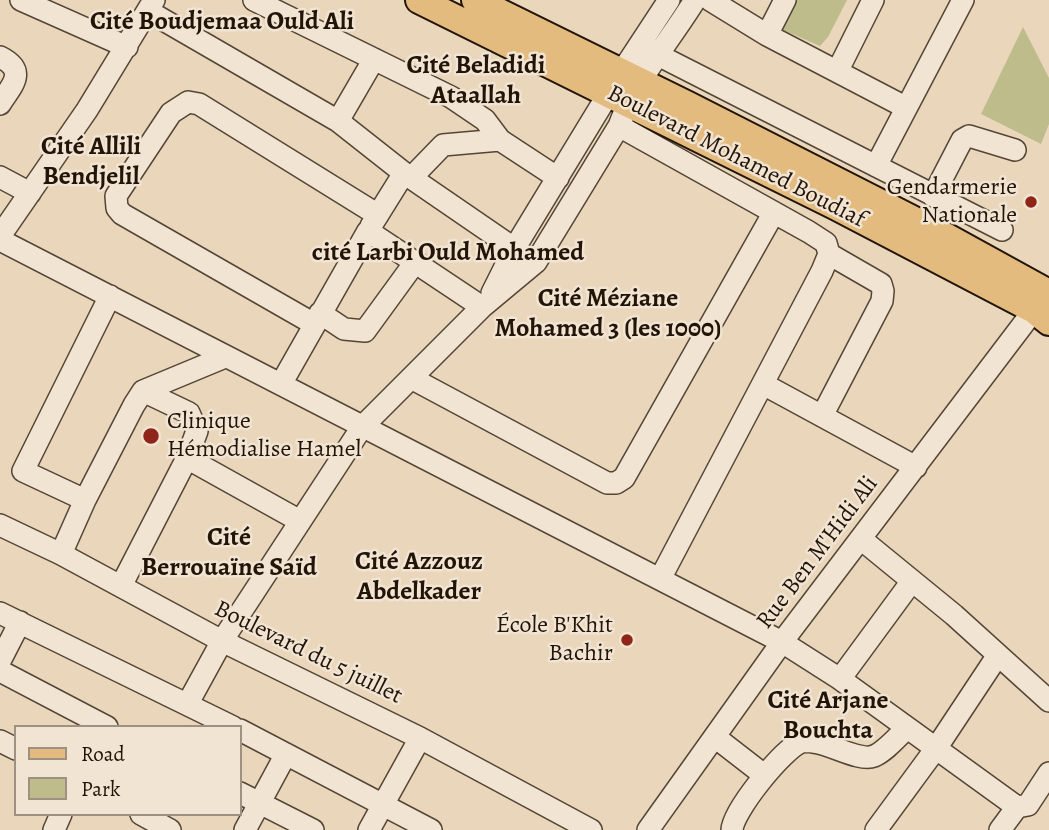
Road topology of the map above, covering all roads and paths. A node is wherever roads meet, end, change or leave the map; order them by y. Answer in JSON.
{"nodes":[{"id":1,"x":21,"y":0,"type":"edge"},
{"id":2,"x":254,"y":0,"type":"edge"},
{"id":3,"x":419,"y":0,"type":"edge"},
{"id":4,"x":475,"y":0,"type":"edge"},
{"id":5,"x":669,"y":0,"type":"edge"},
{"id":6,"x":695,"y":0,"type":"edge"},
{"id":7,"x":710,"y":0,"type":"edge"},
{"id":8,"x":785,"y":0,"type":"edge"},
{"id":9,"x":873,"y":0,"type":"edge"},
{"id":10,"x":963,"y":0,"type":"edge"},
{"id":11,"x":151,"y":5,"type":"edge"},
{"id":12,"x":767,"y":35,"type":"junction"},
{"id":13,"x":127,"y":47,"type":"junction"},
{"id":14,"x":650,"y":49,"type":"junction"},
{"id":15,"x":0,"y":57,"type":"edge"},
{"id":16,"x":374,"y":59,"type":"junction"},
{"id":17,"x":838,"y":70,"type":"junction"},
{"id":18,"x":623,"y":95,"type":"junction"},
{"id":19,"x":0,"y":104,"type":"edge"},
{"id":20,"x":905,"y":107,"type":"junction"},
{"id":21,"x":338,"y":121,"type":"junction"},
{"id":22,"x":500,"y":140,"type":"junction"},
{"id":23,"x":1015,"y":150,"type":"dead end"},
{"id":24,"x":876,"y":166,"type":"junction"},
{"id":25,"x":407,"y":175,"type":"junction"},
{"id":26,"x":0,"y":177,"type":"edge"},
{"id":27,"x":558,"y":178,"type":"junction"},
{"id":28,"x":30,"y":193,"type":"junction"},
{"id":29,"x":933,"y":196,"type":"junction"},
{"id":30,"x":773,"y":214,"type":"junction"},
{"id":31,"x":373,"y":223,"type":"junction"},
{"id":32,"x":1002,"y":230,"type":"dead end"},
{"id":33,"x":0,"y":238,"type":"edge"},
{"id":34,"x":514,"y":249,"type":"junction"},
{"id":35,"x":829,"y":254,"type":"junction"},
{"id":36,"x":416,"y":261,"type":"junction"},
{"id":37,"x":536,"y":262,"type":"junction"},
{"id":38,"x":110,"y":296,"type":"junction"},
{"id":39,"x":485,"y":304,"type":"junction"},
{"id":40,"x":1045,"y":305,"type":"edge"},
{"id":41,"x":317,"y":318,"type":"junction"},
{"id":42,"x":225,"y":357,"type":"junction"},
{"id":43,"x":411,"y":378,"type":"junction"},
{"id":44,"x":281,"y":384,"type":"junction"},
{"id":45,"x":763,"y":384,"type":"junction"},
{"id":46,"x":143,"y":391,"type":"junction"},
{"id":47,"x":822,"y":416,"type":"junction"},
{"id":48,"x":362,"y":427,"type":"junction"},
{"id":49,"x":187,"y":458,"type":"junction"},
{"id":50,"x":916,"y":467,"type":"junction"},
{"id":51,"x":85,"y":500,"type":"junction"},
{"id":52,"x":300,"y":521,"type":"junction"},
{"id":53,"x":0,"y":526,"type":"edge"},
{"id":54,"x":862,"y":539,"type":"junction"},
{"id":55,"x":61,"y":554,"type":"junction"},
{"id":56,"x":660,"y":579,"type":"junction"},
{"id":57,"x":912,"y":581,"type":"junction"},
{"id":58,"x":121,"y":586,"type":"junction"},
{"id":59,"x":0,"y":613,"type":"edge"},
{"id":60,"x":20,"y":622,"type":"junction"},
{"id":61,"x":222,"y":642,"type":"junction"},
{"id":62,"x":782,"y":642,"type":"junction"},
{"id":63,"x":998,"y":655,"type":"junction"},
{"id":64,"x":0,"y":661,"type":"edge"},
{"id":65,"x":0,"y":671,"type":"edge"},
{"id":66,"x":841,"y":679,"type":"junction"},
{"id":67,"x":1049,"y":701,"type":"edge"},
{"id":68,"x":188,"y":703,"type":"junction"},
{"id":69,"x":103,"y":725,"type":"edge"},
{"id":70,"x":229,"y":725,"type":"edge"},
{"id":71,"x":907,"y":728,"type":"junction"},
{"id":72,"x":242,"y":731,"type":"edge"},
{"id":73,"x":715,"y":737,"type":"junction"},
{"id":74,"x":420,"y":738,"type":"junction"},
{"id":75,"x":937,"y":747,"type":"junction"},
{"id":76,"x":286,"y":754,"type":"junction"},
{"id":77,"x":1049,"y":773,"type":"edge"},
{"id":78,"x":764,"y":775,"type":"junction"},
{"id":79,"x":242,"y":794,"type":"edge"},
{"id":80,"x":260,"y":803,"type":"junction"},
{"id":81,"x":382,"y":803,"type":"junction"},
{"id":82,"x":1017,"y":807,"type":"junction"},
{"id":83,"x":145,"y":816,"type":"edge"},
{"id":84,"x":170,"y":830,"type":"edge"},
{"id":85,"x":246,"y":830,"type":"edge"},
{"id":86,"x":313,"y":830,"type":"edge"},
{"id":87,"x":369,"y":830,"type":"edge"},
{"id":88,"x":431,"y":830,"type":"edge"},
{"id":89,"x":591,"y":830,"type":"edge"},
{"id":90,"x":648,"y":830,"type":"edge"},
{"id":91,"x":732,"y":830,"type":"edge"},
{"id":92,"x":876,"y":830,"type":"edge"},
{"id":93,"x":1000,"y":830,"type":"edge"}],
"edges":[{"from":1,"to":13,"type":"street"},
{"from":2,"to":16,"type":"street"},
{"from":3,"to":18,"type":"main road","name":"Boulevard Mohamed Boudiaf"},
{"from":4,"to":18,"type":"main road","name":"Boulevard Mohamed Boudiaf"},
{"from":5,"to":14,"type":"street"},
{"from":6,"to":14,"type":"street"},
{"from":7,"to":12,"type":"street"},
{"from":8,"to":12,"type":"street"},
{"from":9,"to":17,"type":"street"},
{"from":10,"to":20,"type":"street"},
{"from":11,"to":13,"type":"street"},
{"from":11,"to":21,"type":"street"},
{"from":12,"to":17,"type":"street"},
{"from":13,"to":28,"type":"street"},
{"from":14,"to":18,"type":"street"},
{"from":14,"to":24,"type":"street"},
{"from":15,"to":19,"type":"street"},
{"from":16,"to":21,"type":"street"},
{"from":16,"to":22,"type":"street"},
{"from":17,"to":20,"type":"street"},
{"from":18,"to":27,"type":"street"},
{"from":18,"to":30,"type":"street"},
{"from":18,"to":37,"type":"street"},
{"from":18,"to":40,"type":"main road","name":"Boulevard Mohamed Boudiaf"},
{"from":20,"to":24,"type":"street"},
{"from":21,"to":25,"type":"street"},
{"from":22,"to":25,"type":"street"},
{"from":22,"to":27,"type":"street"},
{"from":23,"to":29,"type":"street"},
{"from":24,"to":29,"type":"street"},
{"from":25,"to":31,"type":"street"},
{"from":25,"to":34,"type":"street"},
{"from":26,"to":28,"type":"street"},
{"from":27,"to":34,"type":"street"},
{"from":28,"to":33,"type":"street"},
{"from":29,"to":32,"type":"street"},
{"from":30,"to":35,"type":"street"},
{"from":30,"to":43,"type":"street"},
{"from":31,"to":36,"type":"street"},
{"from":31,"to":41,"type":"street"},
{"from":31,"to":41,"type":"street"},
{"from":33,"to":38,"type":"street"},
{"from":34,"to":37,"type":"street"},
{"from":34,"to":39,"type":"street"},
{"from":35,"to":45,"type":"street"},
{"from":35,"to":47,"type":"street"},
{"from":36,"to":39,"type":"street"},
{"from":36,"to":41,"type":"street"},
{"from":37,"to":39,"type":"street"},
{"from":38,"to":42,"type":"street"},
{"from":38,"to":51,"type":"street"},
{"from":39,"to":43,"type":"street"},
{"from":40,"to":50,"type":"street","name":"Rue Ben M'Hidi Ali"},
{"from":41,"to":44,"type":"street"},
{"from":42,"to":44,"type":"street"},
{"from":42,"to":46,"type":"street"},
{"from":43,"to":48,"type":"street"},
{"from":44,"to":48,"type":"street"},
{"from":45,"to":47,"type":"street"},
{"from":45,"to":56,"type":"street"},
{"from":46,"to":49,"type":"street"},
{"from":46,"to":51,"type":"street"},
{"from":47,"to":50,"type":"street"},
{"from":48,"to":52,"type":"street"},
{"from":48,"to":56,"type":"street"},
{"from":49,"to":52,"type":"street"},
{"from":49,"to":58,"type":"street"},
{"from":50,"to":54,"type":"street","name":"Rue Ben M'Hidi Ali"},
{"from":51,"to":55,"type":"street"},
{"from":52,"to":61,"type":"street"},
{"from":53,"to":55,"type":"street","name":"Boulevard du 5 juillet"},
{"from":54,"to":57,"type":"street"},
{"from":54,"to":62,"type":"street","name":"Rue Ben M'Hidi Ali"},
{"from":55,"to":58,"type":"street","name":"Boulevard du 5 juillet"},
{"from":56,"to":62,"type":"street"},
{"from":57,"to":63,"type":"street"},
{"from":57,"to":66,"type":"street"},
{"from":58,"to":61,"type":"street","name":"Boulevard du 5 juillet"},
{"from":59,"to":60,"type":"street"},
{"from":60,"to":64,"type":"street"},
{"from":60,"to":68,"type":"street"},
{"from":61,"to":68,"type":"street"},
{"from":61,"to":74,"type":"street","name":"Boulevard du 5 juillet"},
{"from":62,"to":66,"type":"street"},
{"from":62,"to":73,"type":"street","name":"Rue Ben M'Hidi Ali"},
{"from":63,"to":67,"type":"street"},
{"from":63,"to":75,"type":"street"},
{"from":65,"to":69,"type":"street"},
{"from":66,"to":71,"type":"street"},
{"from":68,"to":70,"type":"street"},
{"from":71,"to":75,"type":"street"},
{"from":71,"to":78,"type":"street"},
{"from":72,"to":76,"type":"street"},
{"from":73,"to":78,"type":"street"},
{"from":73,"to":90,"type":"street","name":"Rue Ben M'Hidi Ali"},
{"from":74,"to":81,"type":"street"},
{"from":74,"to":89,"type":"street","name":"Boulevard du 5 juillet"},
{"from":75,"to":82,"type":"street"},
{"from":75,"to":92,"type":"street"},
{"from":76,"to":80,"type":"street"},
{"from":76,"to":81,"type":"street"},
{"from":77,"to":82,"type":"street"},
{"from":78,"to":91,"type":"street"},
{"from":79,"to":80,"type":"street"},
{"from":80,"to":85,"type":"street"},
{"from":80,"to":86,"type":"street"},
{"from":81,"to":87,"type":"street"},
{"from":81,"to":88,"type":"street"},
{"from":82,"to":93,"type":"street"},
{"from":83,"to":84,"type":"street"}]}
